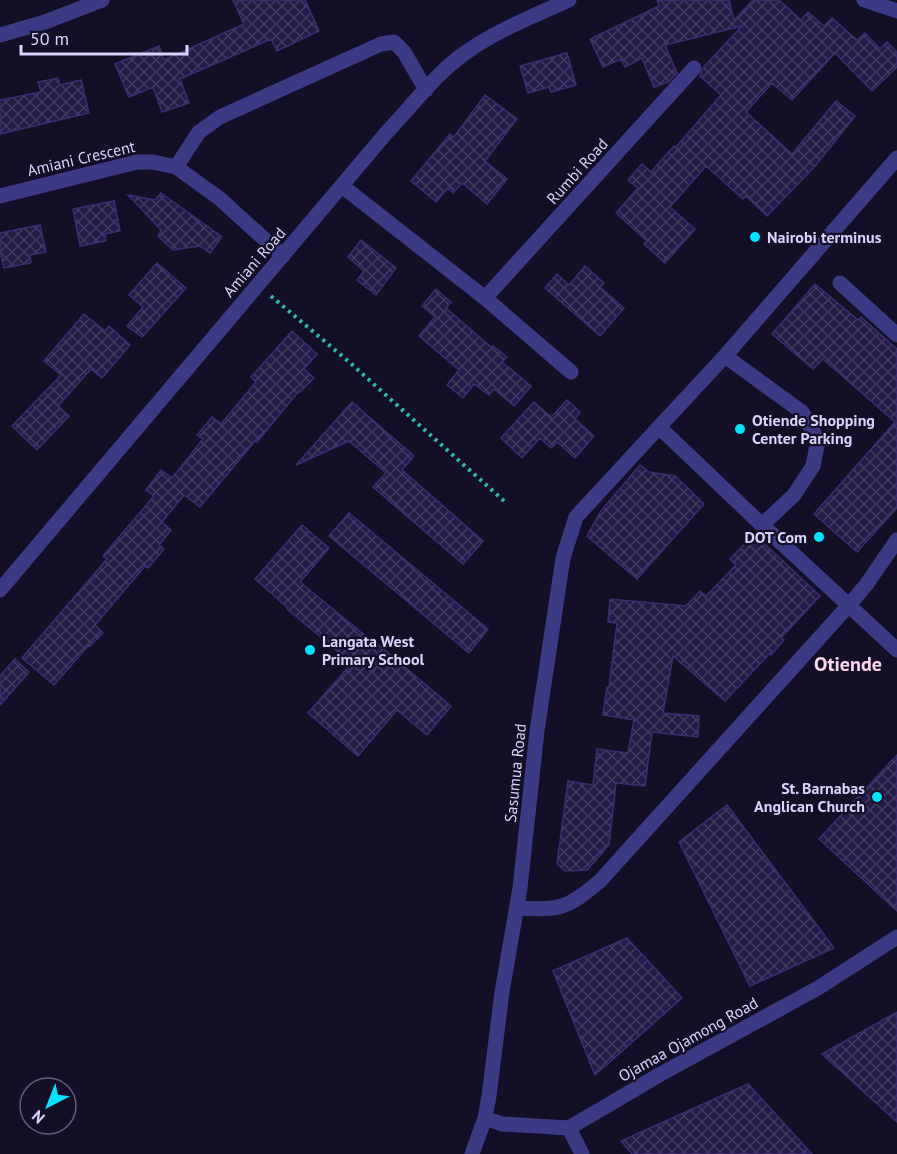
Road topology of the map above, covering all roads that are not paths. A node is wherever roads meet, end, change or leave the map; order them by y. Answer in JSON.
{"nodes":[{"id":1,"x":102,"y":0,"type":"edge"},
{"id":2,"x":569,"y":0,"type":"edge"},
{"id":3,"x":864,"y":0,"type":"edge"},
{"id":4,"x":897,"y":11,"type":"edge"},
{"id":5,"x":0,"y":35,"type":"edge"},
{"id":6,"x":694,"y":68,"type":"dead end"},
{"id":7,"x":426,"y":90,"type":"junction"},
{"id":8,"x":897,"y":158,"type":"edge"},
{"id":9,"x":176,"y":167,"type":"junction"},
{"id":10,"x":342,"y":186,"type":"junction"},
{"id":11,"x":0,"y":196,"type":"edge"},
{"id":12,"x":283,"y":256,"type":"junction"},
{"id":13,"x":840,"y":283,"type":"dead end"},
{"id":14,"x":485,"y":298,"type":"junction"},
{"id":15,"x":897,"y":335,"type":"edge"},
{"id":16,"x":725,"y":356,"type":"junction"},
{"id":17,"x":571,"y":372,"type":"dead end"},
{"id":18,"x":659,"y":427,"type":"junction"},
{"id":19,"x":762,"y":525,"type":"junction"},
{"id":20,"x":897,"y":540,"type":"edge"},
{"id":21,"x":0,"y":590,"type":"edge"},
{"id":22,"x":849,"y":604,"type":"junction"},
{"id":23,"x":897,"y":650,"type":"edge"},
{"id":24,"x":517,"y":908,"type":"junction"},
{"id":25,"x":897,"y":937,"type":"edge"},
{"id":26,"x":485,"y":1118,"type":"junction"},
{"id":27,"x":569,"y":1128,"type":"junction"},
{"id":28,"x":472,"y":1154,"type":"edge"},
{"id":29,"x":582,"y":1154,"type":"edge"}],
"edges":[{"from":1,"to":5,"type":"street"},
{"from":2,"to":7,"type":"street","name":"Amiani Road"},
{"from":3,"to":4,"type":"street"},
{"from":6,"to":14,"type":"street","name":"Rumbi Road"},
{"from":7,"to":9,"type":"street"},
{"from":7,"to":10,"type":"street","name":"Amiani Road"},
{"from":8,"to":16,"type":"street","name":"Sasumua Road"},
{"from":9,"to":11,"type":"street","name":"Amiani Crescent"},
{"from":9,"to":12,"type":"street","name":"Amiani Crescent"},
{"from":10,"to":12,"type":"street","name":"Amiani Road"},
{"from":10,"to":14,"type":"street"},
{"from":12,"to":21,"type":"street","name":"Amiani Road"},
{"from":13,"to":15,"type":"street"},
{"from":14,"to":17,"type":"street"},
{"from":16,"to":18,"type":"street","name":"Sasumua Road"},
{"from":16,"to":19,"type":"street"},
{"from":18,"to":19,"type":"street"},
{"from":18,"to":24,"type":"street","name":"Sasumua Road"},
{"from":19,"to":22,"type":"street"},
{"from":20,"to":22,"type":"street"},
{"from":22,"to":23,"type":"street"},
{"from":22,"to":24,"type":"street"},
{"from":24,"to":26,"type":"street","name":"Sasumua Road"},
{"from":25,"to":27,"type":"street","name":"Ojamaa Ojamong Road"},
{"from":26,"to":27,"type":"street"},
{"from":26,"to":28,"type":"street","name":"Sasumua Road"},
{"from":27,"to":29,"type":"street"}]}
